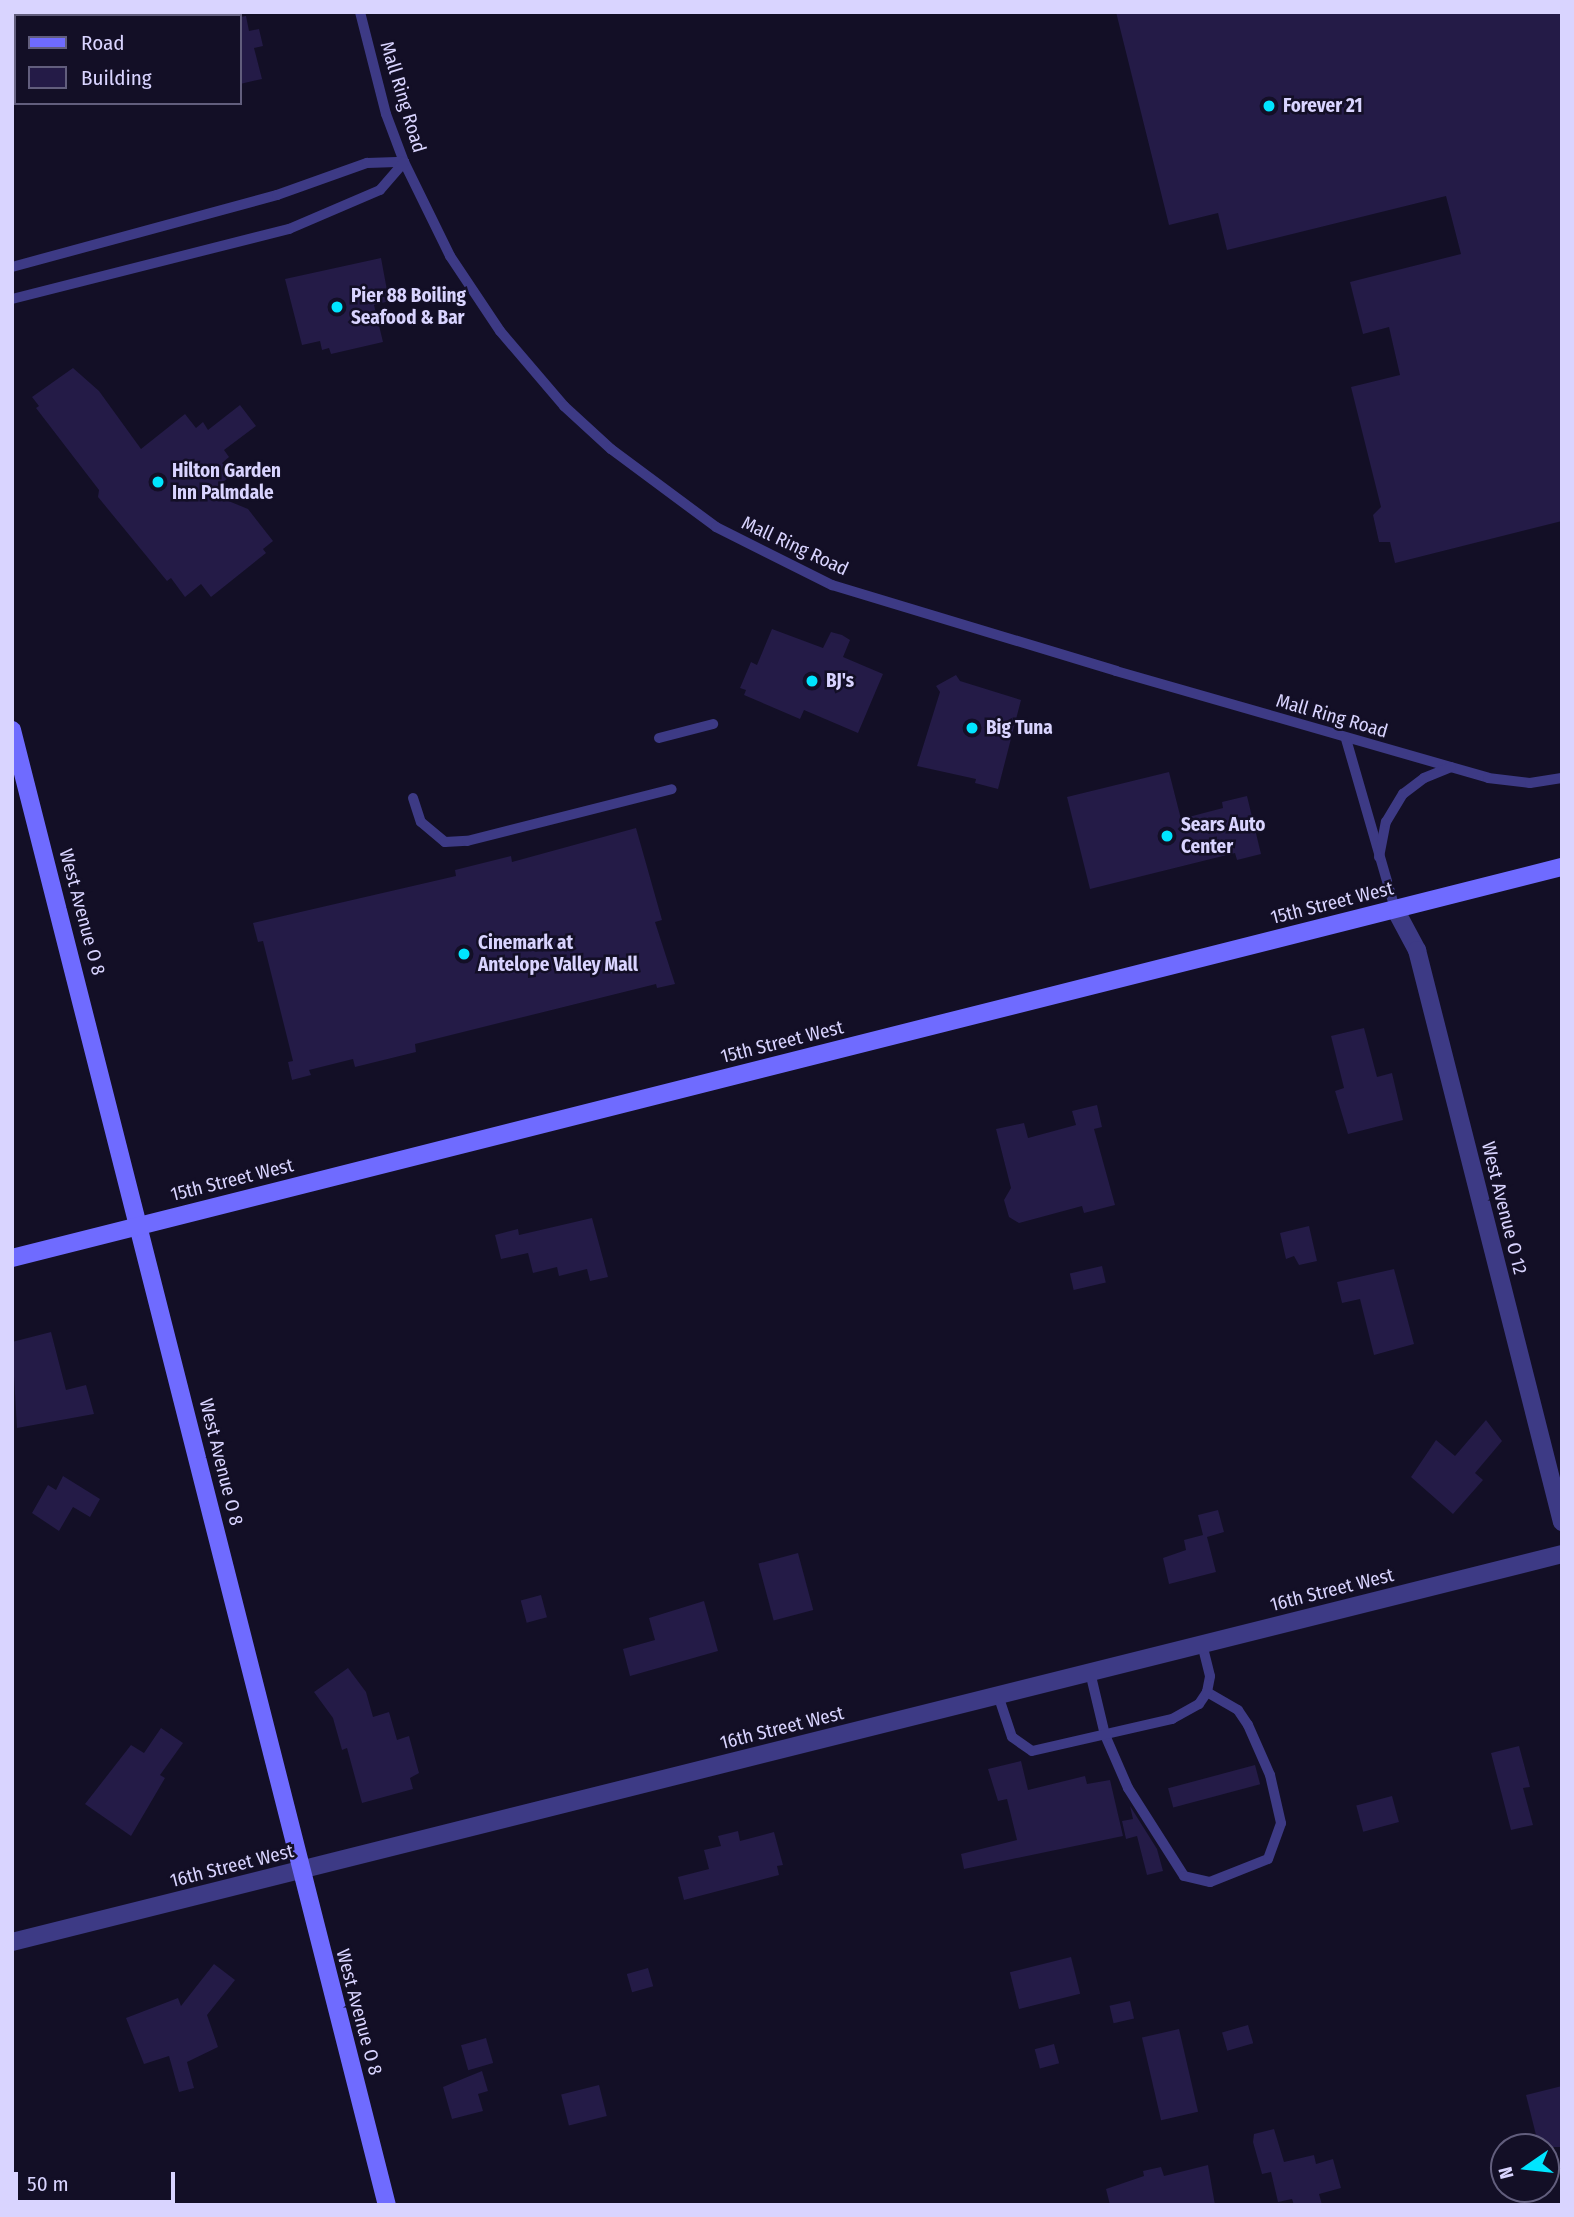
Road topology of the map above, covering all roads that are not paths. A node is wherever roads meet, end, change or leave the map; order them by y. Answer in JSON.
{"nodes":[{"id":1,"x":360,"y":12,"type":"edge"},
{"id":2,"x":404,"y":162,"type":"junction"},
{"id":3,"x":12,"y":267,"type":"edge"},
{"id":4,"x":12,"y":299,"type":"edge"},
{"id":5,"x":713,"y":724,"type":"dead end"},
{"id":6,"x":12,"y":730,"type":"edge"},
{"id":7,"x":659,"y":738,"type":"dead end"},
{"id":8,"x":1346,"y":739,"type":"junction"},
{"id":9,"x":1451,"y":767,"type":"junction"},
{"id":10,"x":1562,"y":778,"type":"edge"},
{"id":11,"x":672,"y":789,"type":"dead end"},
{"id":12,"x":414,"y":798,"type":"dead end"},
{"id":13,"x":1378,"y":859,"type":"junction"},
{"id":14,"x":1562,"y":867,"type":"edge"},
{"id":15,"x":1395,"y":909,"type":"junction"},
{"id":16,"x":141,"y":1225,"type":"junction"},
{"id":17,"x":12,"y":1258,"type":"edge"},
{"id":18,"x":1562,"y":1522,"type":"edge"},
{"id":19,"x":1562,"y":1555,"type":"edge"},
{"id":20,"x":1202,"y":1644,"type":"junction"},
{"id":21,"x":1090,"y":1672,"type":"junction"},
{"id":22,"x":1207,"y":1692,"type":"junction"},
{"id":23,"x":998,"y":1695,"type":"junction"},
{"id":24,"x":1105,"y":1735,"type":"junction"},
{"id":25,"x":301,"y":1870,"type":"junction"},
{"id":26,"x":12,"y":1942,"type":"edge"},
{"id":27,"x":387,"y":2205,"type":"edge"}],
"edges":[{"from":1,"to":2,"type":"lane","name":"Mall Ring Road"},
{"from":2,"to":3,"type":"lane"},
{"from":2,"to":4,"type":"lane"},
{"from":2,"to":8,"type":"lane","name":"Mall Ring Road"},
{"from":5,"to":7,"type":"lane"},
{"from":6,"to":16,"type":"street","name":"West Avenue O 8"},
{"from":8,"to":9,"type":"lane","name":"Mall Ring Road"},
{"from":8,"to":13,"type":"lane"},
{"from":9,"to":10,"type":"lane","name":"Mall Ring Road"},
{"from":9,"to":13,"type":"lane"},
{"from":11,"to":12,"type":"lane"},
{"from":13,"to":15,"type":"lane"},
{"from":14,"to":15,"type":"street","name":"15th Street West"},
{"from":15,"to":16,"type":"street","name":"15th Street West"},
{"from":15,"to":18,"type":"street","name":"West Avenue O 12"},
{"from":16,"to":17,"type":"street","name":"15th Street West"},
{"from":16,"to":25,"type":"street","name":"West Avenue O 8"},
{"from":19,"to":20,"type":"street","name":"16th Street West"},
{"from":20,"to":21,"type":"street","name":"16th Street West"},
{"from":20,"to":22,"type":"lane"},
{"from":21,"to":23,"type":"street","name":"16th Street West"},
{"from":21,"to":24,"type":"lane"},
{"from":22,"to":24,"type":"lane"},
{"from":22,"to":24,"type":"lane"},
{"from":23,"to":24,"type":"lane"},
{"from":23,"to":25,"type":"street","name":"16th Street West"},
{"from":25,"to":26,"type":"street","name":"16th Street West"},
{"from":25,"to":27,"type":"street","name":"West Avenue O 8"}]}
